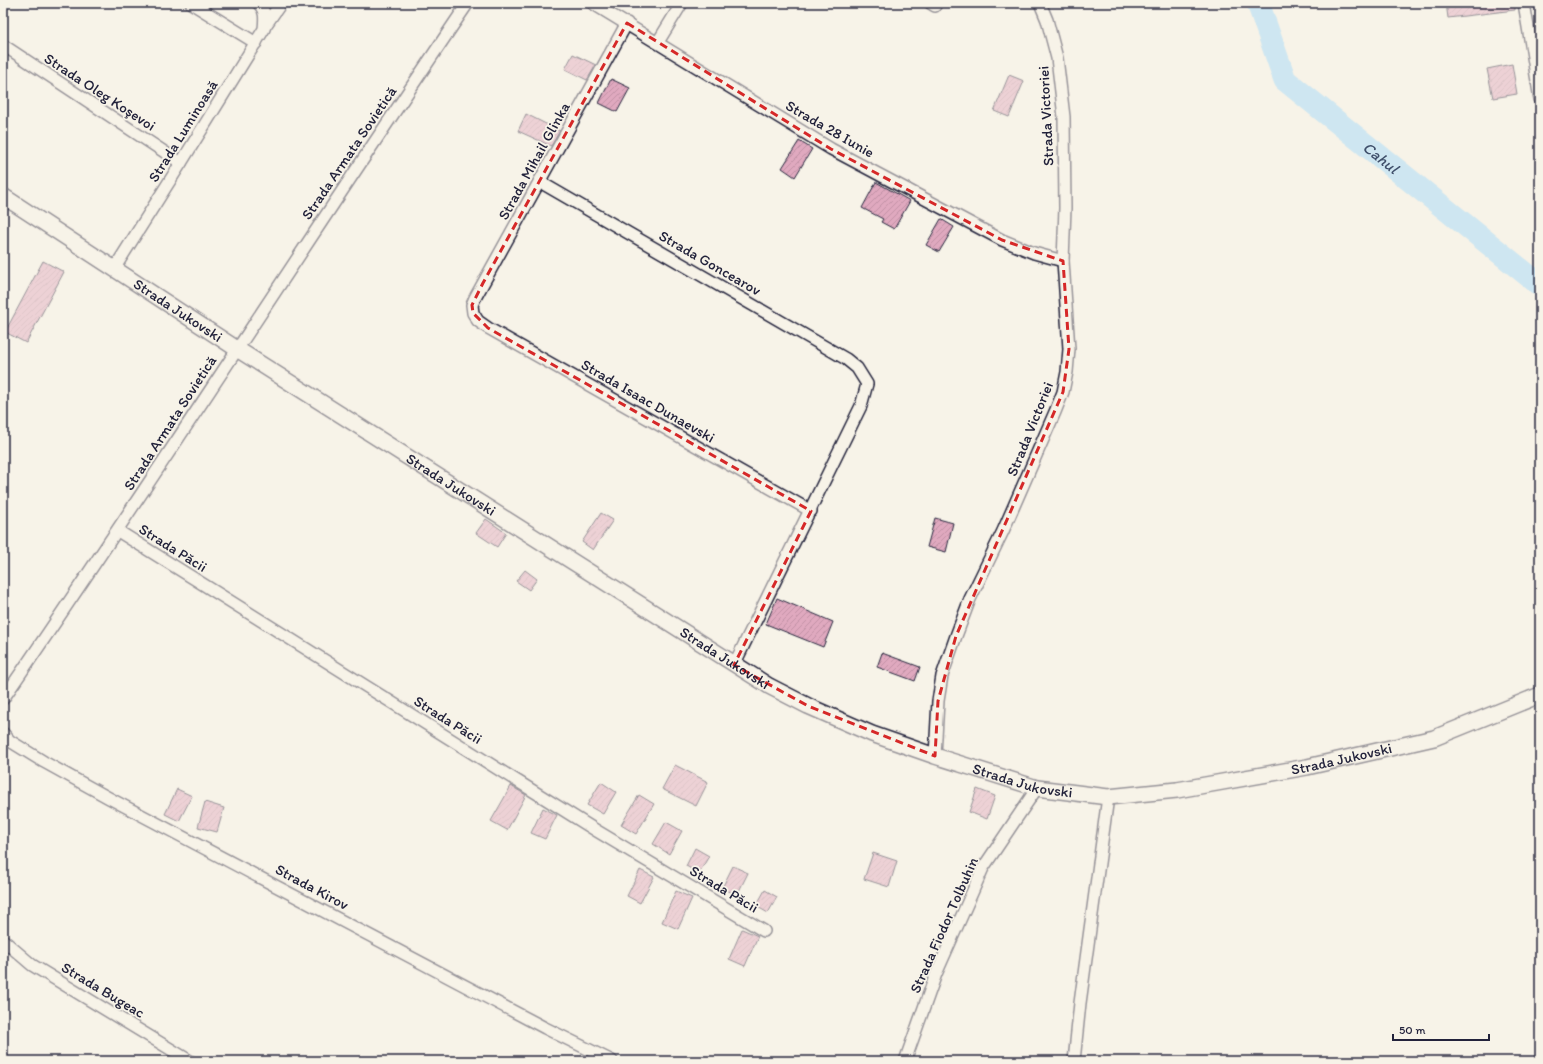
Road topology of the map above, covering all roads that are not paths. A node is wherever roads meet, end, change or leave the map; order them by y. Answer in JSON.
{"nodes":[{"id":1,"x":191,"y":3,"type":"edge"},
{"id":2,"x":281,"y":3,"type":"edge"},
{"id":3,"x":468,"y":3,"type":"edge"},
{"id":4,"x":592,"y":3,"type":"edge"},
{"id":5,"x":682,"y":3,"type":"edge"},
{"id":6,"x":1040,"y":3,"type":"edge"},
{"id":7,"x":1524,"y":3,"type":"edge"},
{"id":8,"x":259,"y":4,"type":"edge"},
{"id":9,"x":627,"y":23,"type":"junction"},
{"id":10,"x":264,"y":29,"type":"junction"},
{"id":11,"x":658,"y":42,"type":"junction"},
{"id":12,"x":256,"y":43,"type":"junction"},
{"id":13,"x":3,"y":45,"type":"edge"},
{"id":14,"x":1540,"y":99,"type":"edge"},
{"id":15,"x":181,"y":163,"type":"junction"},
{"id":16,"x":540,"y":182,"type":"junction"},
{"id":17,"x":3,"y":196,"type":"edge"},
{"id":18,"x":1064,"y":261,"type":"junction"},
{"id":19,"x":114,"y":269,"type":"junction"},
{"id":20,"x":473,"y":314,"type":"joint"},
{"id":21,"x":237,"y":350,"type":"junction"},
{"id":22,"x":811,"y":511,"type":"junction"},
{"id":23,"x":118,"y":531,"type":"junction"},
{"id":24,"x":734,"y":665,"type":"junction"},
{"id":25,"x":1540,"y":695,"type":"edge"},
{"id":26,"x":3,"y":699,"type":"edge"},
{"id":27,"x":3,"y":732,"type":"edge"},
{"id":28,"x":935,"y":756,"type":"junction"},
{"id":29,"x":1037,"y":788,"type":"junction"},
{"id":30,"x":1108,"y":797,"type":"junction"},
{"id":31,"x":764,"y":931,"type":"dead end"},
{"id":32,"x":3,"y":940,"type":"edge"},
{"id":33,"x":190,"y":1061,"type":"edge"},
{"id":34,"x":612,"y":1061,"type":"edge"},
{"id":35,"x":905,"y":1061,"type":"edge"},
{"id":36,"x":1074,"y":1061,"type":"edge"}],
"edges":[{"from":1,"to":12,"type":"street"},
{"from":2,"to":10,"type":"street","name":"Strada Luminoasă"},
{"from":3,"to":21,"type":"street","name":"Strada Armata Sovietică"},
{"from":4,"to":9,"type":"street","name":"Strada 28 Iunie"},
{"from":5,"to":11,"type":"street"},
{"from":6,"to":18,"type":"street","name":"Strada Victoriei"},
{"from":7,"to":14,"type":"street"},
{"from":8,"to":10,"type":"street"},
{"from":9,"to":11,"type":"street","name":"Strada 28 Iunie"},
{"from":9,"to":16,"type":"street","name":"Strada Mihail Glinka"},
{"from":10,"to":12,"type":"street","name":"Strada Luminoasă"},
{"from":11,"to":18,"type":"street","name":"Strada 28 Iunie"},
{"from":12,"to":15,"type":"street","name":"Strada Luminoasă"},
{"from":13,"to":15,"type":"street","name":"Strada Oleg Koşevoi"},
{"from":15,"to":19,"type":"street","name":"Strada Luminoasă"},
{"from":16,"to":20,"type":"street","name":"Strada Mihail Glinka"},
{"from":16,"to":22,"type":"street","name":"Strada Goncearov"},
{"from":17,"to":19,"type":"main road","name":"Strada Jukovski"},
{"from":18,"to":28,"type":"street","name":"Strada Victoriei"},
{"from":19,"to":21,"type":"main road","name":"Strada Jukovski"},
{"from":20,"to":22,"type":"street","name":"Strada Isaac Dunaevski"},
{"from":21,"to":23,"type":"street","name":"Strada Armata Sovietică"},
{"from":21,"to":24,"type":"main road","name":"Strada Jukovski"},
{"from":22,"to":24,"type":"street"},
{"from":23,"to":26,"type":"street","name":"Strada Armata Sovietică"},
{"from":23,"to":31,"type":"street","name":"Strada Păcii"},
{"from":24,"to":28,"type":"main road","name":"Strada Jukovski"},
{"from":25,"to":30,"type":"main road","name":"Strada Jukovski"},
{"from":27,"to":34,"type":"street","name":"Strada Kirov"},
{"from":28,"to":29,"type":"main road","name":"Strada Jukovski"},
{"from":29,"to":30,"type":"main road","name":"Strada Jukovski"},
{"from":29,"to":35,"type":"street","name":"Strada Fiodor Tolbuhin"},
{"from":30,"to":36,"type":"street"},
{"from":32,"to":33,"type":"street","name":"Strada Bugeac"}]}
